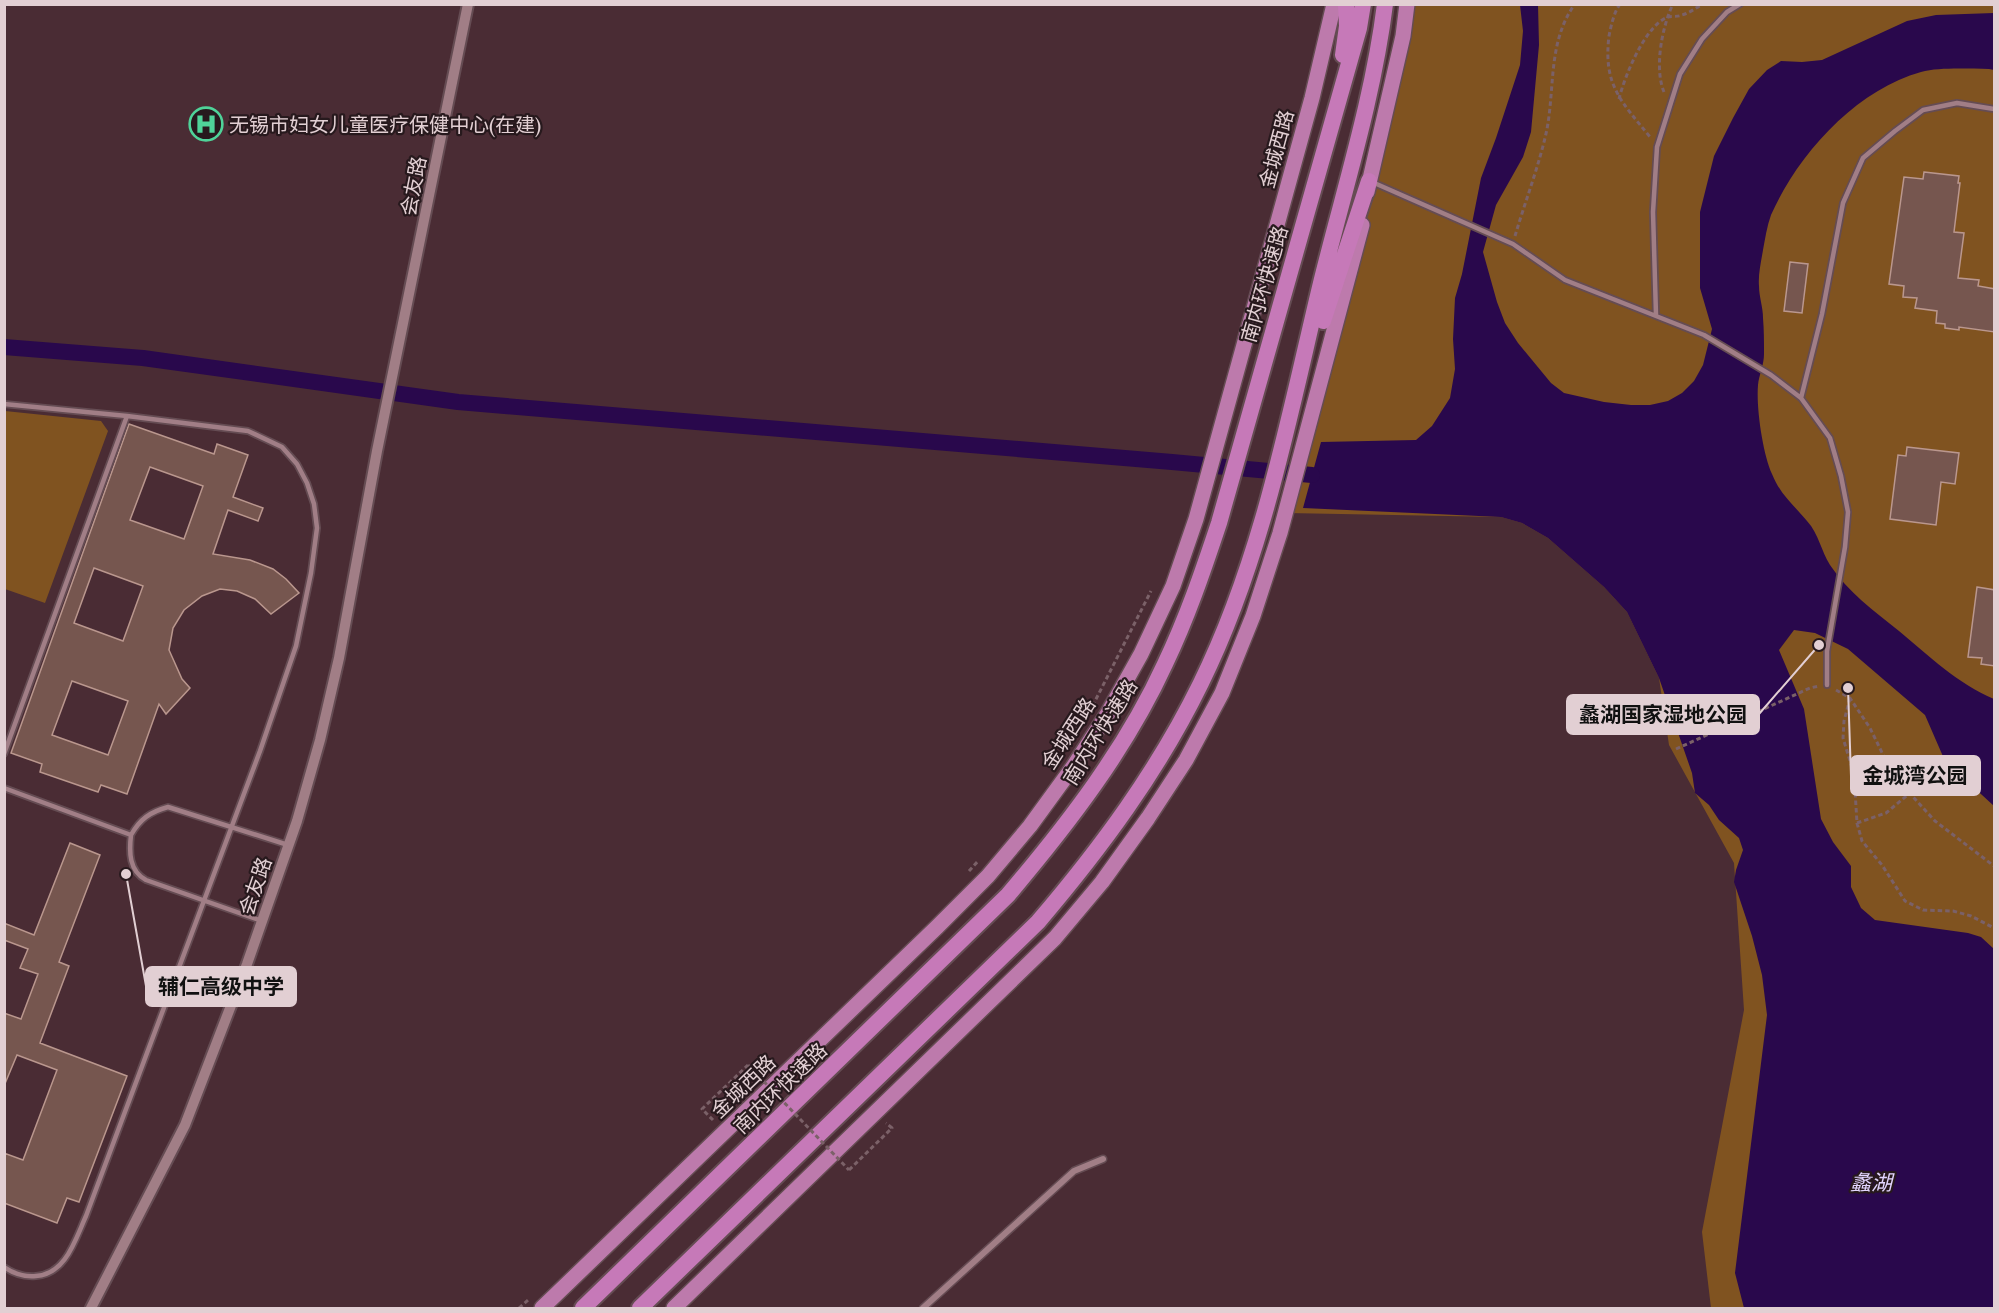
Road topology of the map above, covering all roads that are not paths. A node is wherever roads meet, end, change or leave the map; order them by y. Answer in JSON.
{"nodes":[{"id":1,"x":468,"y":4,"type":"edge"},
{"id":2,"x":1334,"y":4,"type":"edge"},
{"id":3,"x":1346,"y":4,"type":"edge"},
{"id":4,"x":1363,"y":4,"type":"edge"},
{"id":5,"x":1385,"y":4,"type":"edge"},
{"id":6,"x":1407,"y":4,"type":"edge"},
{"id":7,"x":1740,"y":4,"type":"edge"},
{"id":8,"x":1338,"y":104,"type":"junction"},
{"id":9,"x":1995,"y":109,"type":"edge"},
{"id":10,"x":1369,"y":181,"type":"junction"},
{"id":11,"x":1656,"y":315,"type":"junction"},
{"id":12,"x":1801,"y":398,"type":"junction"},
{"id":13,"x":4,"y":404,"type":"edge"},
{"id":14,"x":1293,"y":410,"type":"junction"},
{"id":15,"x":127,"y":416,"type":"junction"},
{"id":16,"x":1827,"y":685,"type":"road end"},
{"id":17,"x":4,"y":754,"type":"edge"},
{"id":18,"x":4,"y":788,"type":"edge"},
{"id":19,"x":232,"y":826,"type":"junction"},
{"id":20,"x":131,"y":835,"type":"junction"},
{"id":21,"x":289,"y":845,"type":"junction"},
{"id":22,"x":204,"y":900,"type":"junction"},
{"id":23,"x":262,"y":921,"type":"junction"},
{"id":24,"x":1103,"y":1159,"type":"dead end"},
{"id":25,"x":4,"y":1267,"type":"edge"},
{"id":26,"x":91,"y":1308,"type":"edge"},
{"id":27,"x":542,"y":1308,"type":"edge"},
{"id":28,"x":582,"y":1308,"type":"edge"},
{"id":29,"x":640,"y":1308,"type":"edge"},
{"id":30,"x":674,"y":1308,"type":"edge"},
{"id":31,"x":923,"y":1308,"type":"edge"}],
"edges":[{"from":1,"to":21,"type":"street","name":"会友路"},
{"from":2,"to":27,"type":"main road","name":"金城西路"},
{"from":3,"to":8,"type":"highway"},
{"from":4,"to":8,"type":"highway","name":"南内环快速路"},
{"from":5,"to":14,"type":"highway"},
{"from":6,"to":10,"type":"main road"},
{"from":7,"to":11,"type":"lane"},
{"from":8,"to":28,"type":"highway","name":"南内环快速路"},
{"from":9,"to":12,"type":"lane"},
{"from":10,"to":11,"type":"lane"},
{"from":10,"to":14,"type":"highway"},
{"from":10,"to":30,"type":"main road"},
{"from":11,"to":12,"type":"lane"},
{"from":12,"to":16,"type":"lane"},
{"from":13,"to":15,"type":"lane"},
{"from":14,"to":29,"type":"highway"},
{"from":15,"to":17,"type":"lane"},
{"from":15,"to":19,"type":"lane"},
{"from":18,"to":20,"type":"lane"},
{"from":19,"to":20,"type":"lane"},
{"from":19,"to":21,"type":"lane"},
{"from":19,"to":22,"type":"lane"},
{"from":20,"to":22,"type":"lane"},
{"from":21,"to":23,"type":"street","name":"会友路"},
{"from":22,"to":23,"type":"lane"},
{"from":22,"to":25,"type":"lane"},
{"from":23,"to":26,"type":"street","name":"会友路"},
{"from":24,"to":31,"type":"street"}]}
